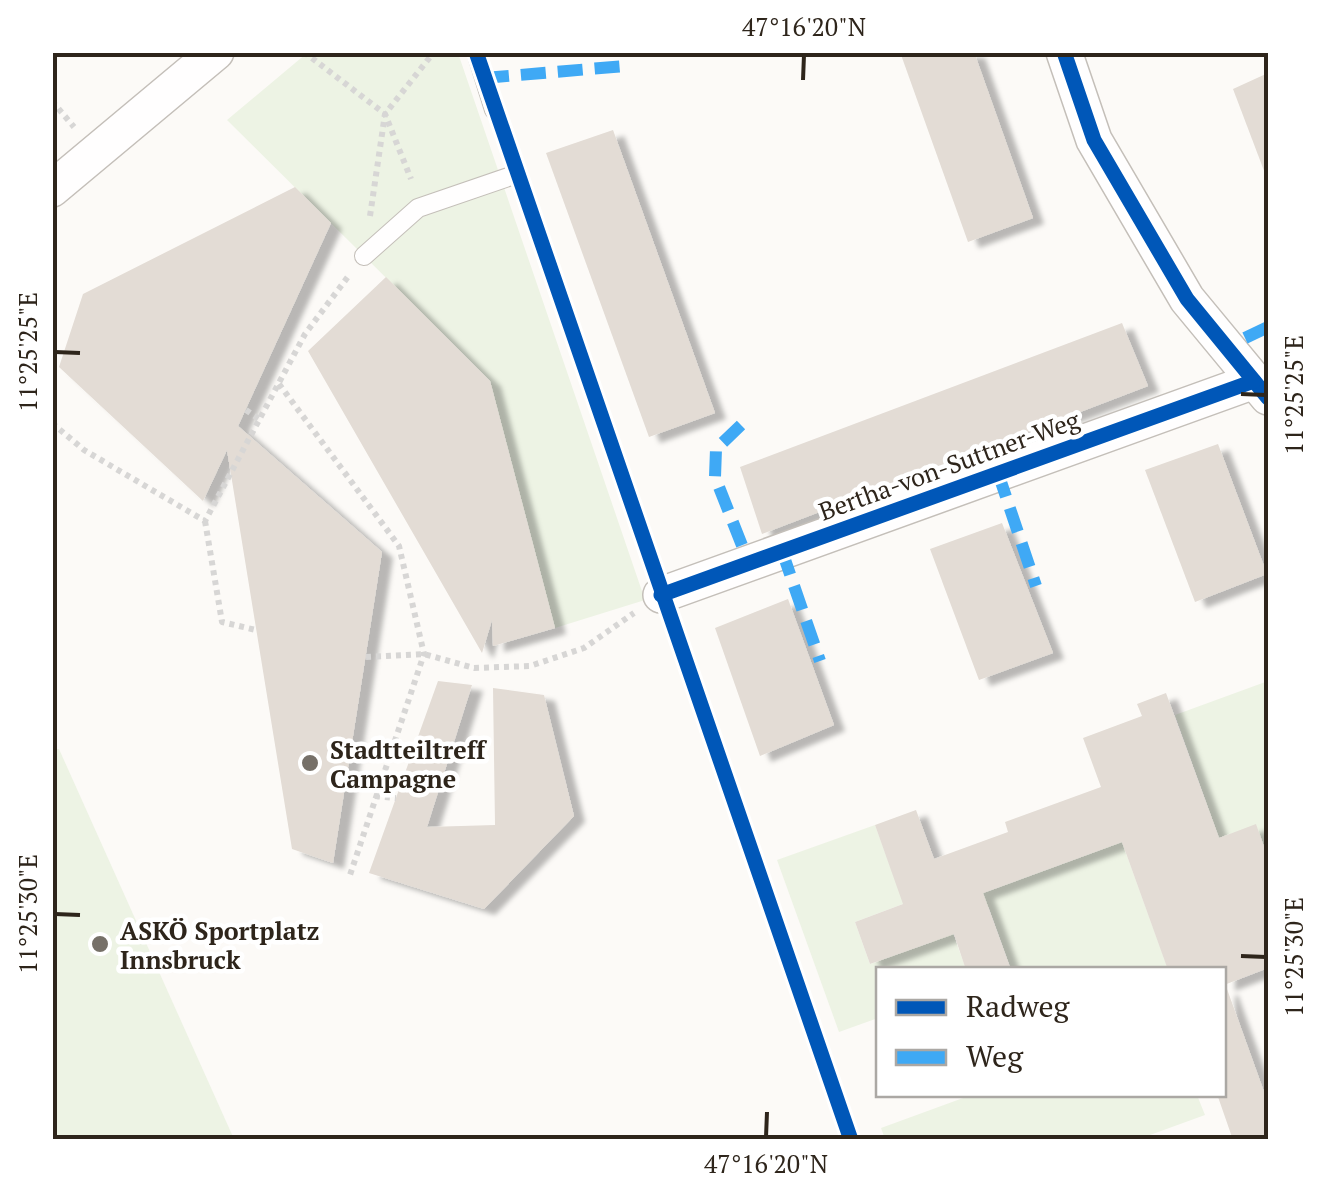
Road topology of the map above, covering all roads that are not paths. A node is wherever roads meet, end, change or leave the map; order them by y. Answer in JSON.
{"nodes":[{"id":1,"x":216,"y":52,"type":"edge"},
{"id":2,"x":476,"y":52,"type":"edge"},
{"id":3,"x":1064,"y":52,"type":"edge"},
{"id":4,"x":494,"y":110,"type":"dead end"},
{"id":5,"x":516,"y":174,"type":"dead end"},
{"id":6,"x":52,"y":188,"type":"edge"},
{"id":7,"x":364,"y":256,"type":"road end"},
{"id":8,"x":1261,"y":389,"type":"edge"},
{"id":9,"x":660,"y":595,"type":"road end"}],
"edges":[{"from":1,"to":6,"type":"street"},
{"from":2,"to":4,"type":"lane"},
{"from":3,"to":8,"type":"street"},
{"from":5,"to":7,"type":"lane"},
{"from":8,"to":9,"type":"street","name":"Bertha-von-Suttner-Weg"}]}
